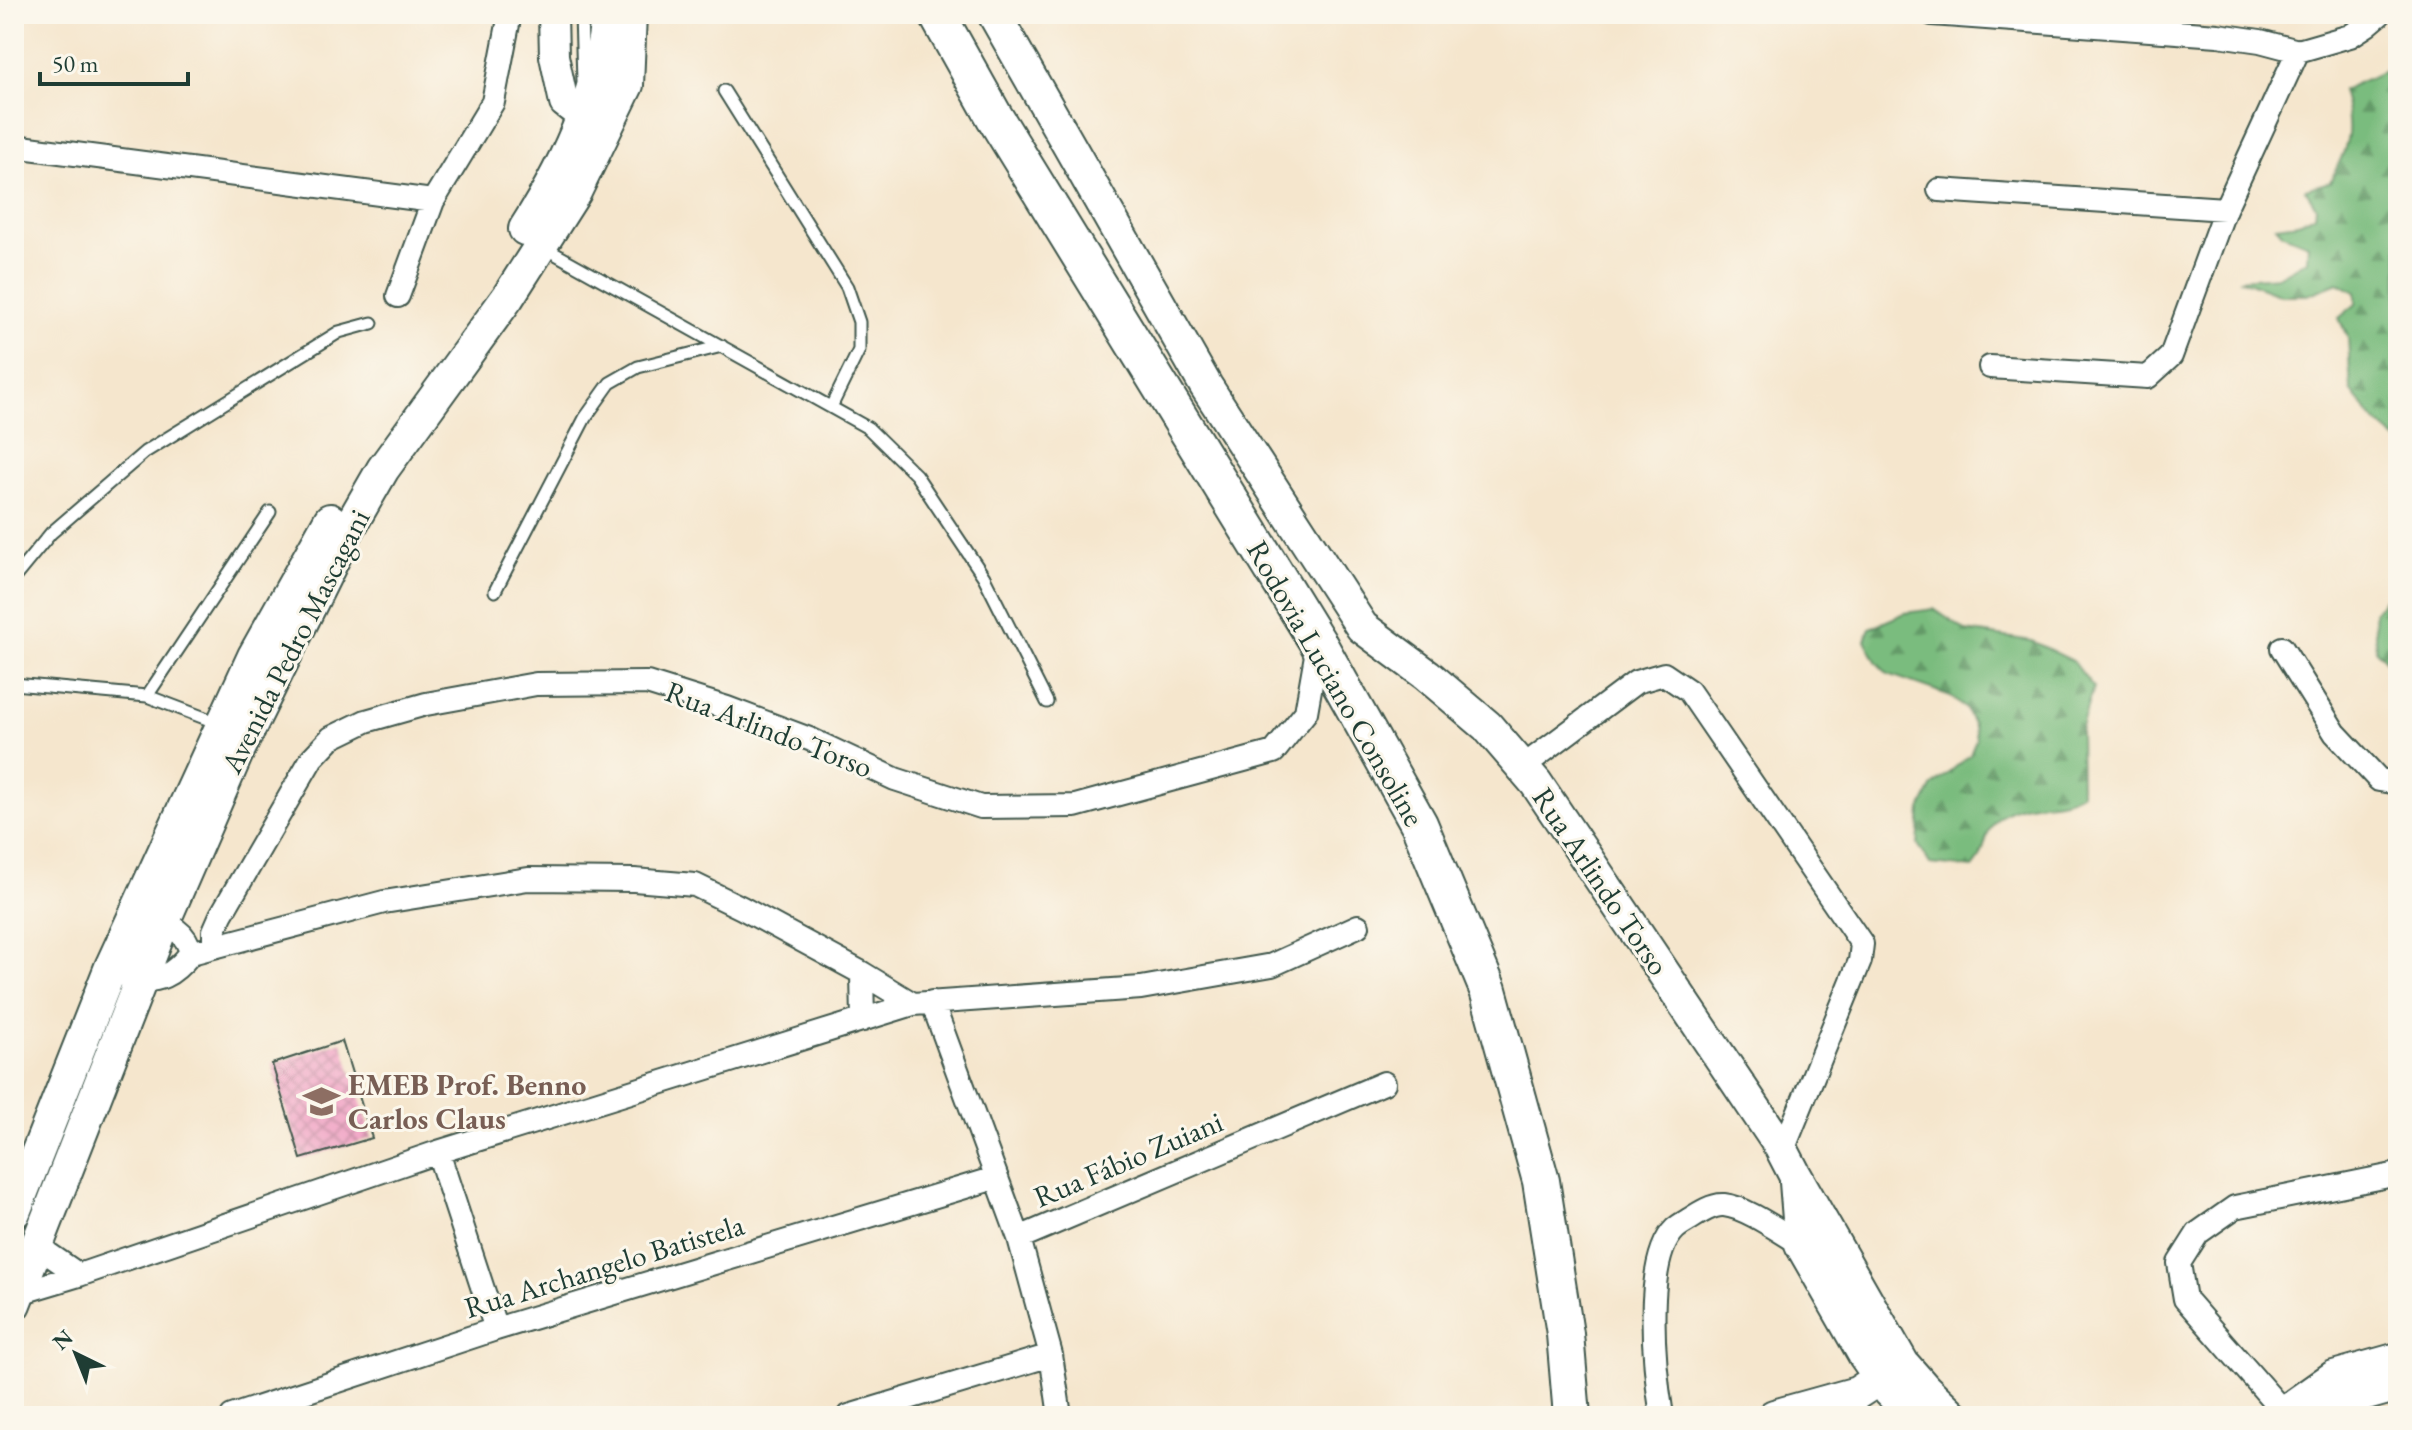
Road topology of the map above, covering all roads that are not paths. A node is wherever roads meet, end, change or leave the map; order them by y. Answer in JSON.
{"nodes":[{"id":1,"x":553,"y":14,"type":"edge"},
{"id":2,"x":581,"y":14,"type":"edge"},
{"id":3,"x":607,"y":14,"type":"edge"},
{"id":4,"x":630,"y":14,"type":"edge"},
{"id":5,"x":909,"y":14,"type":"edge"},
{"id":6,"x":937,"y":14,"type":"edge"},
{"id":7,"x":966,"y":14,"type":"edge"},
{"id":8,"x":994,"y":14,"type":"edge"},
{"id":9,"x":1932,"y":14,"type":"edge"},
{"id":10,"x":2380,"y":14,"type":"edge"},
{"id":11,"x":504,"y":15,"type":"edge"},
{"id":12,"x":2298,"y":51,"type":"junction"},
{"id":13,"x":724,"y":91,"type":"dead end"},
{"id":14,"x":594,"y":113,"type":"junction"},
{"id":15,"x":994,"y":116,"type":"junction"},
{"id":16,"x":14,"y":146,"type":"edge"},
{"id":17,"x":1939,"y":190,"type":"dead end"},
{"id":18,"x":433,"y":201,"type":"junction"},
{"id":19,"x":2225,"y":209,"type":"junction"},
{"id":20,"x":531,"y":240,"type":"junction"},
{"id":21,"x":398,"y":296,"type":"dead end"},
{"id":22,"x":372,"y":323,"type":"dead end"},
{"id":23,"x":722,"y":346,"type":"junction"},
{"id":24,"x":1990,"y":367,"type":"dead end"},
{"id":25,"x":831,"y":407,"type":"junction"},
{"id":26,"x":270,"y":512,"type":"dead end"},
{"id":27,"x":14,"y":578,"type":"edge"},
{"id":28,"x":495,"y":591,"type":"dead end"},
{"id":29,"x":1318,"y":643,"type":"junction"},
{"id":30,"x":2282,"y":648,"type":"dead end"},
{"id":31,"x":14,"y":684,"type":"edge"},
{"id":32,"x":147,"y":696,"type":"junction"},
{"id":33,"x":1047,"y":702,"type":"dead end"},
{"id":34,"x":223,"y":725,"type":"junction"},
{"id":35,"x":1521,"y":768,"type":"junction"},
{"id":36,"x":2398,"y":783,"type":"edge"},
{"id":37,"x":148,"y":919,"type":"junction"},
{"id":38,"x":1358,"y":926,"type":"dead end"},
{"id":39,"x":214,"y":946,"type":"junction"},
{"id":40,"x":191,"y":953,"type":"junction"},
{"id":41,"x":111,"y":967,"type":"junction"},
{"id":42,"x":862,"y":973,"type":"junction"},
{"id":43,"x":142,"y":980,"type":"junction"},
{"id":44,"x":923,"y":1003,"type":"junction"},
{"id":45,"x":863,"y":1020,"type":"junction"},
{"id":46,"x":1384,"y":1083,"type":"dead end"},
{"id":47,"x":438,"y":1152,"type":"junction"},
{"id":48,"x":1789,"y":1163,"type":"junction"},
{"id":49,"x":2398,"y":1174,"type":"edge"},
{"id":50,"x":995,"y":1178,"type":"junction"},
{"id":51,"x":14,"y":1212,"type":"edge"},
{"id":52,"x":1019,"y":1238,"type":"junction"},
{"id":53,"x":1801,"y":1244,"type":"junction"},
{"id":54,"x":37,"y":1246,"type":"junction"},
{"id":55,"x":79,"y":1275,"type":"junction"},
{"id":56,"x":16,"y":1298,"type":"edge"},
{"id":57,"x":496,"y":1329,"type":"junction"},
{"id":58,"x":1051,"y":1355,"type":"junction"},
{"id":59,"x":2398,"y":1359,"type":"edge"},
{"id":60,"x":2398,"y":1385,"type":"edge"},
{"id":61,"x":1876,"y":1388,"type":"edge"},
{"id":62,"x":1906,"y":1407,"type":"edge"},
{"id":63,"x":2283,"y":1415,"type":"edge"},
{"id":64,"x":232,"y":1416,"type":"edge"},
{"id":65,"x":849,"y":1416,"type":"edge"},
{"id":66,"x":1060,"y":1416,"type":"edge"},
{"id":67,"x":1572,"y":1416,"type":"edge"},
{"id":68,"x":1662,"y":1416,"type":"edge"},
{"id":69,"x":1774,"y":1416,"type":"edge"},
{"id":70,"x":1953,"y":1416,"type":"edge"},
{"id":71,"x":2321,"y":1416,"type":"edge"}],
"edges":[{"from":1,"to":14,"type":"street"},
{"from":2,"to":14,"type":"lane"},
{"from":3,"to":14,"type":"main road","name":"Avenida Pedro Mascagani"},
{"from":4,"to":14,"type":"main road","name":"Avenida Pedro Mascagani"},
{"from":5,"to":15,"type":"main road"},
{"from":6,"to":15,"type":"main road","name":"Rodovia Luciano Consoline"},
{"from":7,"to":15,"type":"main road"},
{"from":8,"to":35,"type":"main road","name":"Rua Arlindo Torso"},
{"from":9,"to":12,"type":"street"},
{"from":10,"to":12,"type":"street"},
{"from":11,"to":18,"type":"street"},
{"from":12,"to":19,"type":"street"},
{"from":13,"to":25,"type":"lane"},
{"from":14,"to":20,"type":"main road","name":"Avenida Pedro Mascagani"},
{"from":15,"to":29,"type":"main road","name":"Rodovia Luciano Consoline"},
{"from":16,"to":18,"type":"street"},
{"from":17,"to":19,"type":"street"},
{"from":18,"to":21,"type":"street"},
{"from":19,"to":24,"type":"street"},
{"from":20,"to":23,"type":"lane"},
{"from":20,"to":34,"type":"main road","name":"Avenida Pedro Mascagani"},
{"from":20,"to":37,"type":"main road","name":"Avenida Pedro Mascagani"},
{"from":22,"to":27,"type":"lane"},
{"from":23,"to":25,"type":"lane"},
{"from":23,"to":28,"type":"lane"},
{"from":25,"to":33,"type":"lane"},
{"from":26,"to":32,"type":"lane"},
{"from":29,"to":39,"type":"street","name":"Rua Arlindo Torso"},
{"from":29,"to":67,"type":"main road","name":"Rodovia Luciano Consoline"},
{"from":30,"to":36,"type":"street"},
{"from":31,"to":32,"type":"lane"},
{"from":32,"to":34,"type":"lane"},
{"from":34,"to":37,"type":"main road","name":"Avenida Pedro Mascagani"},
{"from":35,"to":48,"type":"main road","name":"Rua Arlindo Torso"},
{"from":35,"to":48,"type":"street"},
{"from":37,"to":40,"type":"street"},
{"from":37,"to":41,"type":"main road","name":"Avenida Pedro Mascagani"},
{"from":37,"to":43,"type":"main road","name":"Avenida Pedro Mascagani"},
{"from":38,"to":44,"type":"street"},
{"from":39,"to":40,"type":"street"},
{"from":39,"to":42,"type":"street"},
{"from":40,"to":43,"type":"street"},
{"from":41,"to":43,"type":"street"},
{"from":41,"to":51,"type":"main road","name":"Avenida Pedro Mascagani"},
{"from":42,"to":44,"type":"street"},
{"from":42,"to":45,"type":"street"},
{"from":43,"to":54,"type":"main road","name":"Avenida Pedro Mascagani"},
{"from":44,"to":45,"type":"street"},
{"from":44,"to":50,"type":"street"},
{"from":45,"to":47,"type":"street"},
{"from":46,"to":52,"type":"street","name":"Rua Fábio Zuiani"},
{"from":47,"to":55,"type":"street"},
{"from":47,"to":57,"type":"street"},
{"from":48,"to":53,"type":"main road"},
{"from":48,"to":61,"type":"main road","name":"Rua Arlindo Torso"},
{"from":49,"to":63,"type":"street"},
{"from":50,"to":52,"type":"street"},
{"from":50,"to":57,"type":"street","name":"Rua Archangelo Batistela"},
{"from":52,"to":58,"type":"street","name":"Rua Fábio Zuiani"},
{"from":53,"to":61,"type":"main road"},
{"from":53,"to":68,"type":"street"},
{"from":54,"to":55,"type":"street"},
{"from":54,"to":56,"type":"main road","name":"Avenida Pedro Mascagani"},
{"from":55,"to":56,"type":"street"},
{"from":57,"to":64,"type":"street","name":"Rua Archangelo Batistela"},
{"from":58,"to":65,"type":"street"},
{"from":58,"to":66,"type":"street","name":"Rua Fábio Zuiani"},
{"from":59,"to":63,"type":"main road"},
{"from":60,"to":71,"type":"main road"},
{"from":61,"to":62,"type":"main road"},
{"from":61,"to":69,"type":"main road"},
{"from":62,"to":70,"type":"main road"}]}
